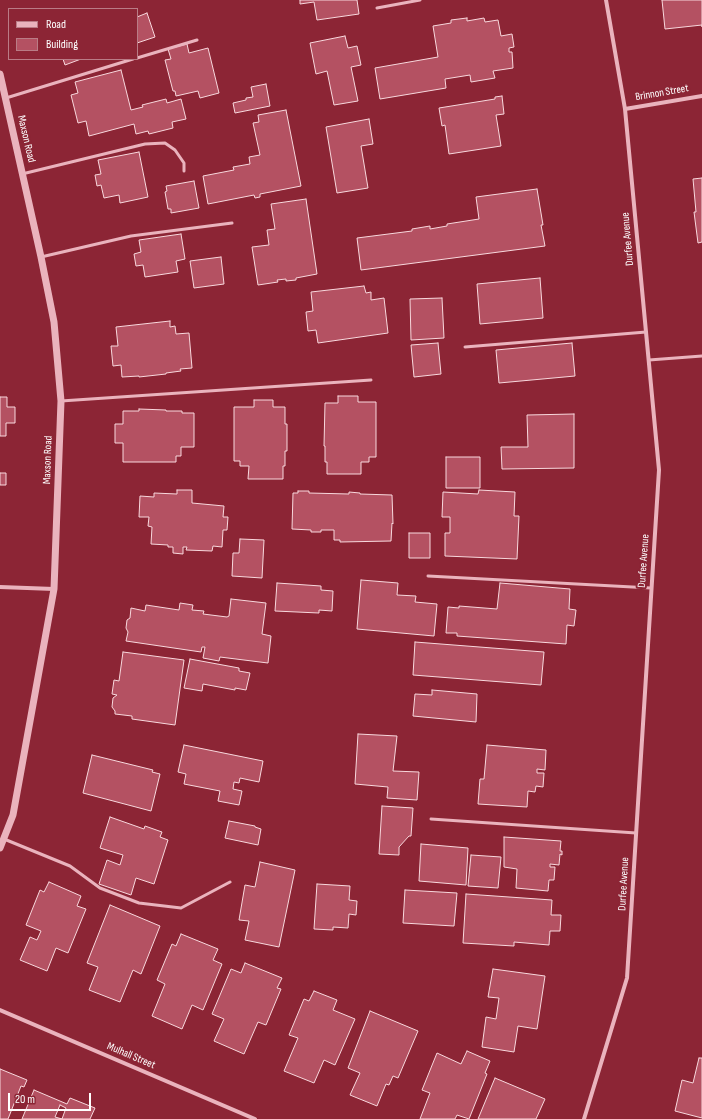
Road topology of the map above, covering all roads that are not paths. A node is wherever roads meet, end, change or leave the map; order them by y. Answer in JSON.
{"nodes":[{"id":1,"x":420,"y":0,"type":"edge"},
{"id":2,"x":606,"y":0,"type":"edge"},
{"id":3,"x":377,"y":8,"type":"dead end"},
{"id":4,"x":197,"y":40,"type":"dead end"},
{"id":5,"x":138,"y":58,"type":"edge"},
{"id":6,"x":130,"y":60,"type":"edge"},
{"id":7,"x":0,"y":74,"type":"edge"},
{"id":8,"x":702,"y":96,"type":"edge"},
{"id":9,"x":6,"y":98,"type":"junction"},
{"id":10,"x":625,"y":108,"type":"junction"},
{"id":11,"x":184,"y":171,"type":"dead end"},
{"id":12,"x":22,"y":174,"type":"junction"},
{"id":13,"x":232,"y":223,"type":"dead end"},
{"id":14,"x":41,"y":257,"type":"junction"},
{"id":15,"x":646,"y":332,"type":"junction"},
{"id":16,"x":465,"y":347,"type":"dead end"},
{"id":17,"x":702,"y":356,"type":"edge"},
{"id":18,"x":649,"y":360,"type":"junction"},
{"id":19,"x":371,"y":380,"type":"dead end"},
{"id":20,"x":61,"y":401,"type":"junction"},
{"id":21,"x":428,"y":576,"type":"dead end"},
{"id":22,"x":0,"y":587,"type":"edge"},
{"id":23,"x":54,"y":588,"type":"junction"},
{"id":24,"x":651,"y":588,"type":"junction"},
{"id":25,"x":431,"y":819,"type":"dead end"},
{"id":26,"x":636,"y":833,"type":"junction"},
{"id":27,"x":4,"y":839,"type":"junction"},
{"id":28,"x":0,"y":848,"type":"edge"},
{"id":29,"x":230,"y":882,"type":"dead end"},
{"id":30,"x":0,"y":1010,"type":"edge"},
{"id":31,"x":255,"y":1119,"type":"edge"},
{"id":32,"x":584,"y":1119,"type":"edge"}],
"edges":[{"from":1,"to":3,"type":"lane"},
{"from":2,"to":10,"type":"street","name":"Durfee Avenue"},
{"from":4,"to":5,"type":"lane"},
{"from":6,"to":9,"type":"lane"},
{"from":7,"to":9,"type":"street","name":"Maxson Road"},
{"from":8,"to":10,"type":"street","name":"Brinnon Street"},
{"from":9,"to":12,"type":"street","name":"Maxson Road"},
{"from":10,"to":15,"type":"street","name":"Durfee Avenue"},
{"from":11,"to":12,"type":"lane"},
{"from":12,"to":14,"type":"street","name":"Maxson Road"},
{"from":13,"to":14,"type":"lane"},
{"from":14,"to":20,"type":"street","name":"Maxson Road"},
{"from":15,"to":16,"type":"lane"},
{"from":15,"to":18,"type":"street","name":"Durfee Avenue"},
{"from":17,"to":18,"type":"lane"},
{"from":18,"to":24,"type":"street","name":"Durfee Avenue"},
{"from":19,"to":20,"type":"lane"},
{"from":20,"to":23,"type":"street","name":"Maxson Road"},
{"from":21,"to":24,"type":"lane"},
{"from":22,"to":23,"type":"street"},
{"from":23,"to":27,"type":"street","name":"Maxson Road"},
{"from":24,"to":26,"type":"street","name":"Durfee Avenue"},
{"from":25,"to":26,"type":"lane"},
{"from":26,"to":32,"type":"street","name":"Durfee Avenue"},
{"from":27,"to":28,"type":"street","name":"Maxson Road"},
{"from":27,"to":29,"type":"lane"},
{"from":30,"to":31,"type":"street","name":"Mulhall Street"}]}
